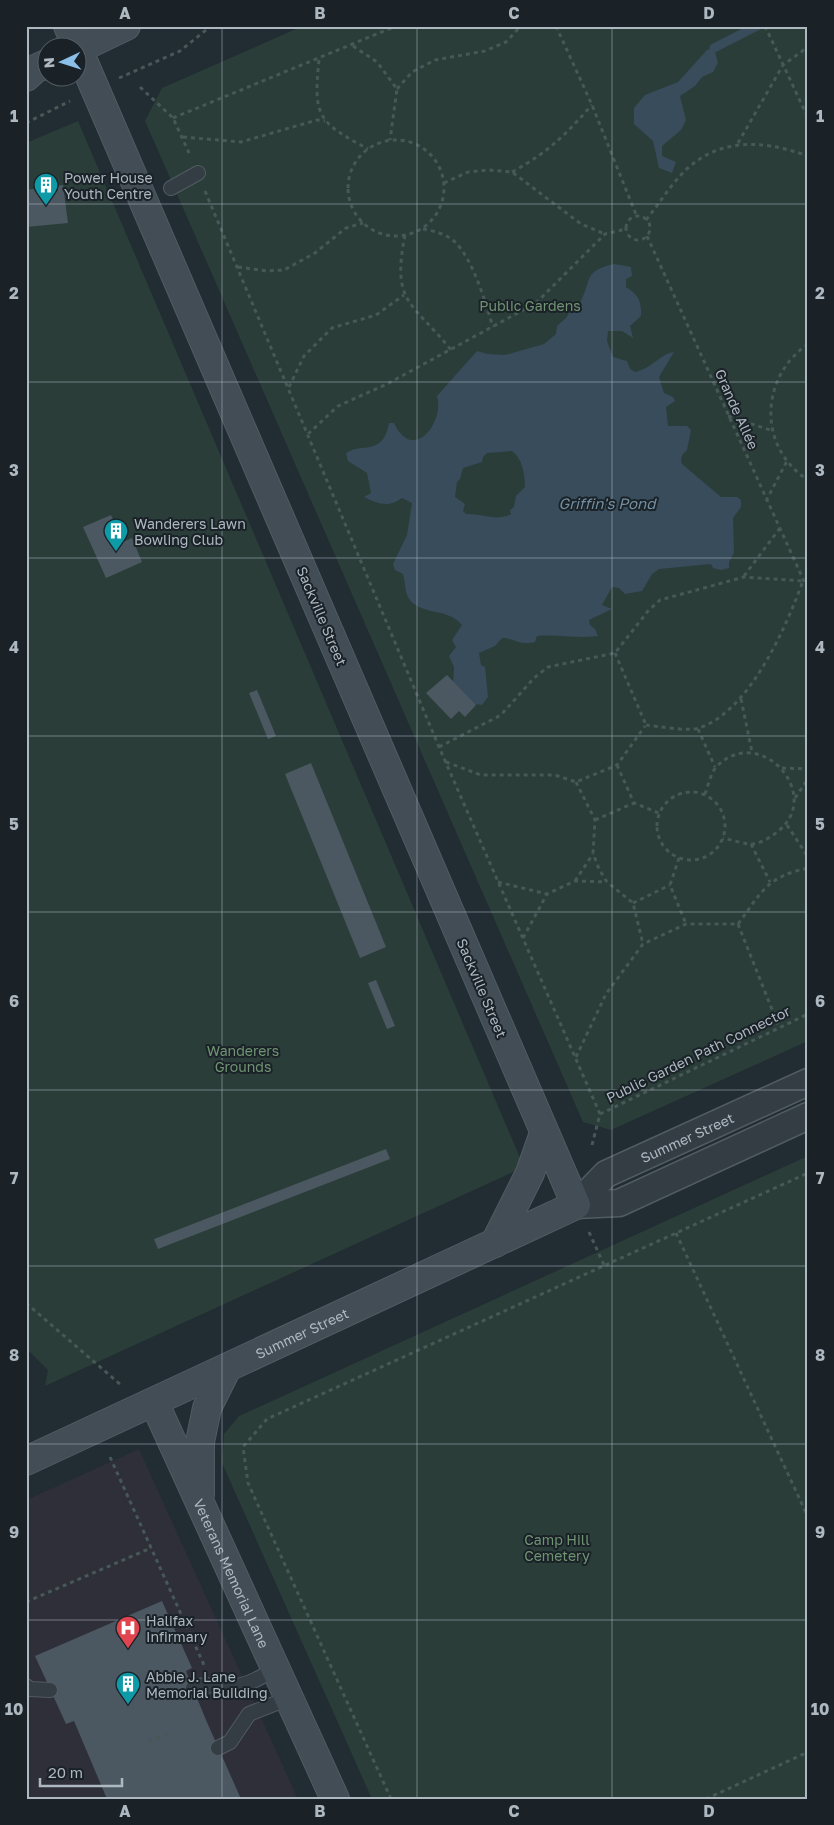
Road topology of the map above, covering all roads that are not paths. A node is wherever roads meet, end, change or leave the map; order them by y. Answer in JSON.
{"nodes":[{"id":1,"x":68,"y":26,"type":"edge"},
{"id":2,"x":126,"y":26,"type":"edge"},
{"id":3,"x":73,"y":38,"type":"edge"},
{"id":4,"x":88,"y":44,"type":"edge"},
{"id":5,"x":38,"y":68,"type":"edge"},
{"id":6,"x":88,"y":72,"type":"edge"},
{"id":7,"x":26,"y":78,"type":"edge"},
{"id":8,"x":198,"y":173,"type":"road end"},
{"id":9,"x":171,"y":188,"type":"dead end"},
{"id":10,"x":808,"y":1082,"type":"edge"},
{"id":11,"x":808,"y":1116,"type":"edge"},
{"id":12,"x":544,"y":1133,"type":"junction"},
{"id":13,"x":576,"y":1205,"type":"junction"},
{"id":14,"x":495,"y":1243,"type":"junction"},
{"id":15,"x":227,"y":1368,"type":"junction"},
{"id":16,"x":154,"y":1402,"type":"junction"},
{"id":17,"x":26,"y":1461,"type":"edge"},
{"id":18,"x":200,"y":1503,"type":"junction"},
{"id":19,"x":275,"y":1669,"type":"junction"},
{"id":20,"x":26,"y":1686,"type":"edge"},
{"id":21,"x":193,"y":1688,"type":"dead end"},
{"id":22,"x":50,"y":1690,"type":"dead end"},
{"id":23,"x":289,"y":1698,"type":"junction"},
{"id":24,"x":218,"y":1748,"type":"dead end"},
{"id":25,"x":335,"y":1799,"type":"edge"}],
"edges":[{"from":1,"to":3,"type":"street","name":"Sackville Street"},
{"from":2,"to":4,"type":"street"},
{"from":5,"to":7,"type":"street"},
{"from":6,"to":12,"type":"street","name":"Sackville Street"},
{"from":8,"to":9,"type":"lane"},
{"from":10,"to":13,"type":"street","name":"Summer Street"},
{"from":11,"to":13,"type":"street","name":"Summer Street"},
{"from":12,"to":13,"type":"street","name":"Sackville Street"},
{"from":12,"to":14,"type":"street"},
{"from":13,"to":14,"type":"street","name":"Summer Street"},
{"from":14,"to":15,"type":"street","name":"Summer Street"},
{"from":15,"to":16,"type":"street","name":"Summer Street"},
{"from":15,"to":18,"type":"street"},
{"from":16,"to":17,"type":"street","name":"Summer Street"},
{"from":16,"to":18,"type":"street","name":"Veterans Memorial Lane"},
{"from":18,"to":19,"type":"street","name":"Veterans Memorial Lane"},
{"from":19,"to":21,"type":"lane"},
{"from":19,"to":23,"type":"street","name":"Veterans Memorial Lane"},
{"from":20,"to":22,"type":"lane"},
{"from":23,"to":24,"type":"lane"},
{"from":23,"to":25,"type":"street","name":"Veterans Memorial Lane"}]}
